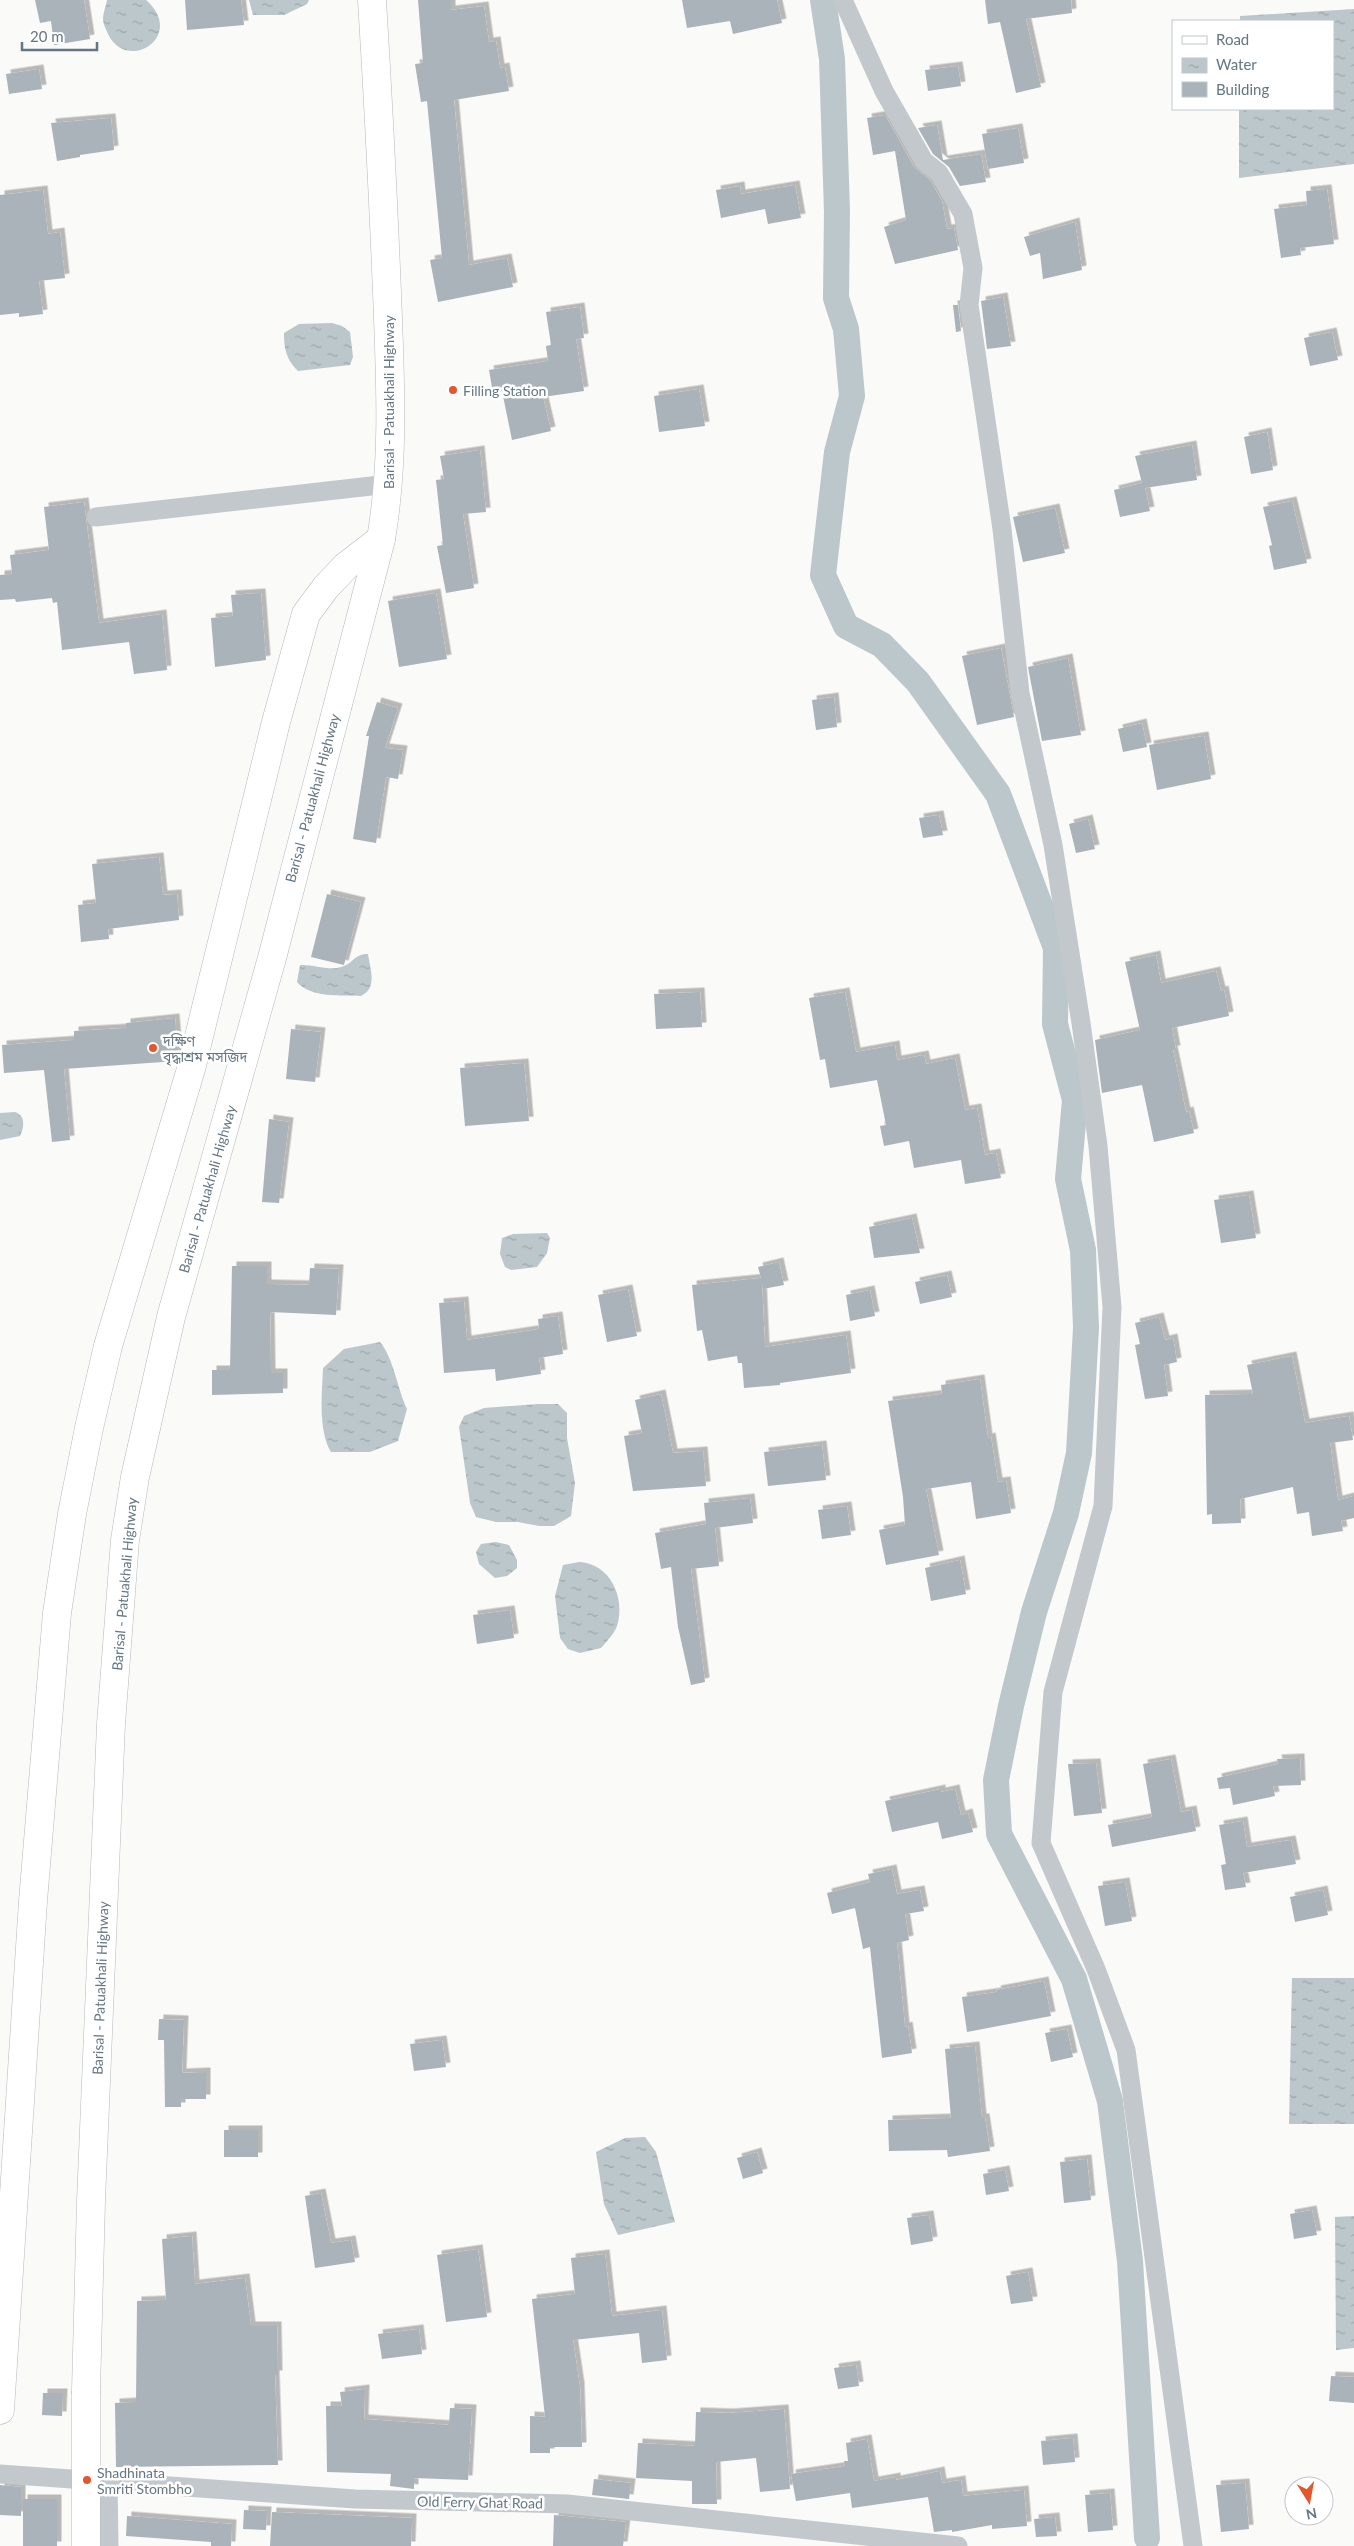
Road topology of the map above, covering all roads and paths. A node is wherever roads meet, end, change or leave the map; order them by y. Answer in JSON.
{"nodes":[{"id":1,"x":372,"y":0,"type":"edge"},
{"id":2,"x":843,"y":0,"type":"edge"},
{"id":3,"x":389,"y":484,"type":"junction"},
{"id":4,"x":96,"y":517,"type":"dead end"},
{"id":5,"x":381,"y":539,"type":"junction"},
{"id":6,"x":0,"y":2410,"type":"edge"},
{"id":7,"x":0,"y":2474,"type":"edge"},
{"id":8,"x":108,"y":2481,"type":"junction"},
{"id":9,"x":86,"y":2546,"type":"edge"},
{"id":10,"x":109,"y":2546,"type":"edge"},
{"id":11,"x":958,"y":2546,"type":"edge"},
{"id":12,"x":1192,"y":2546,"type":"edge"}],
"edges":[{"from":1,"to":3,"type":"main road","name":"Barisal - Patuakhali Highway"},
{"from":2,"to":12,"type":"street"},
{"from":3,"to":4,"type":"street"},
{"from":3,"to":5,"type":"main road","name":"Barisal - Patuakhali Highway"},
{"from":5,"to":6,"type":"main road"},
{"from":5,"to":9,"type":"main road","name":"Barisal - Patuakhali Highway","bridge":true},
{"from":7,"to":8,"type":"street","name":"Old Ferry Ghat Road"},
{"from":8,"to":10,"type":"street"},
{"from":8,"to":11,"type":"street","name":"Old Ferry Ghat Road"}]}
